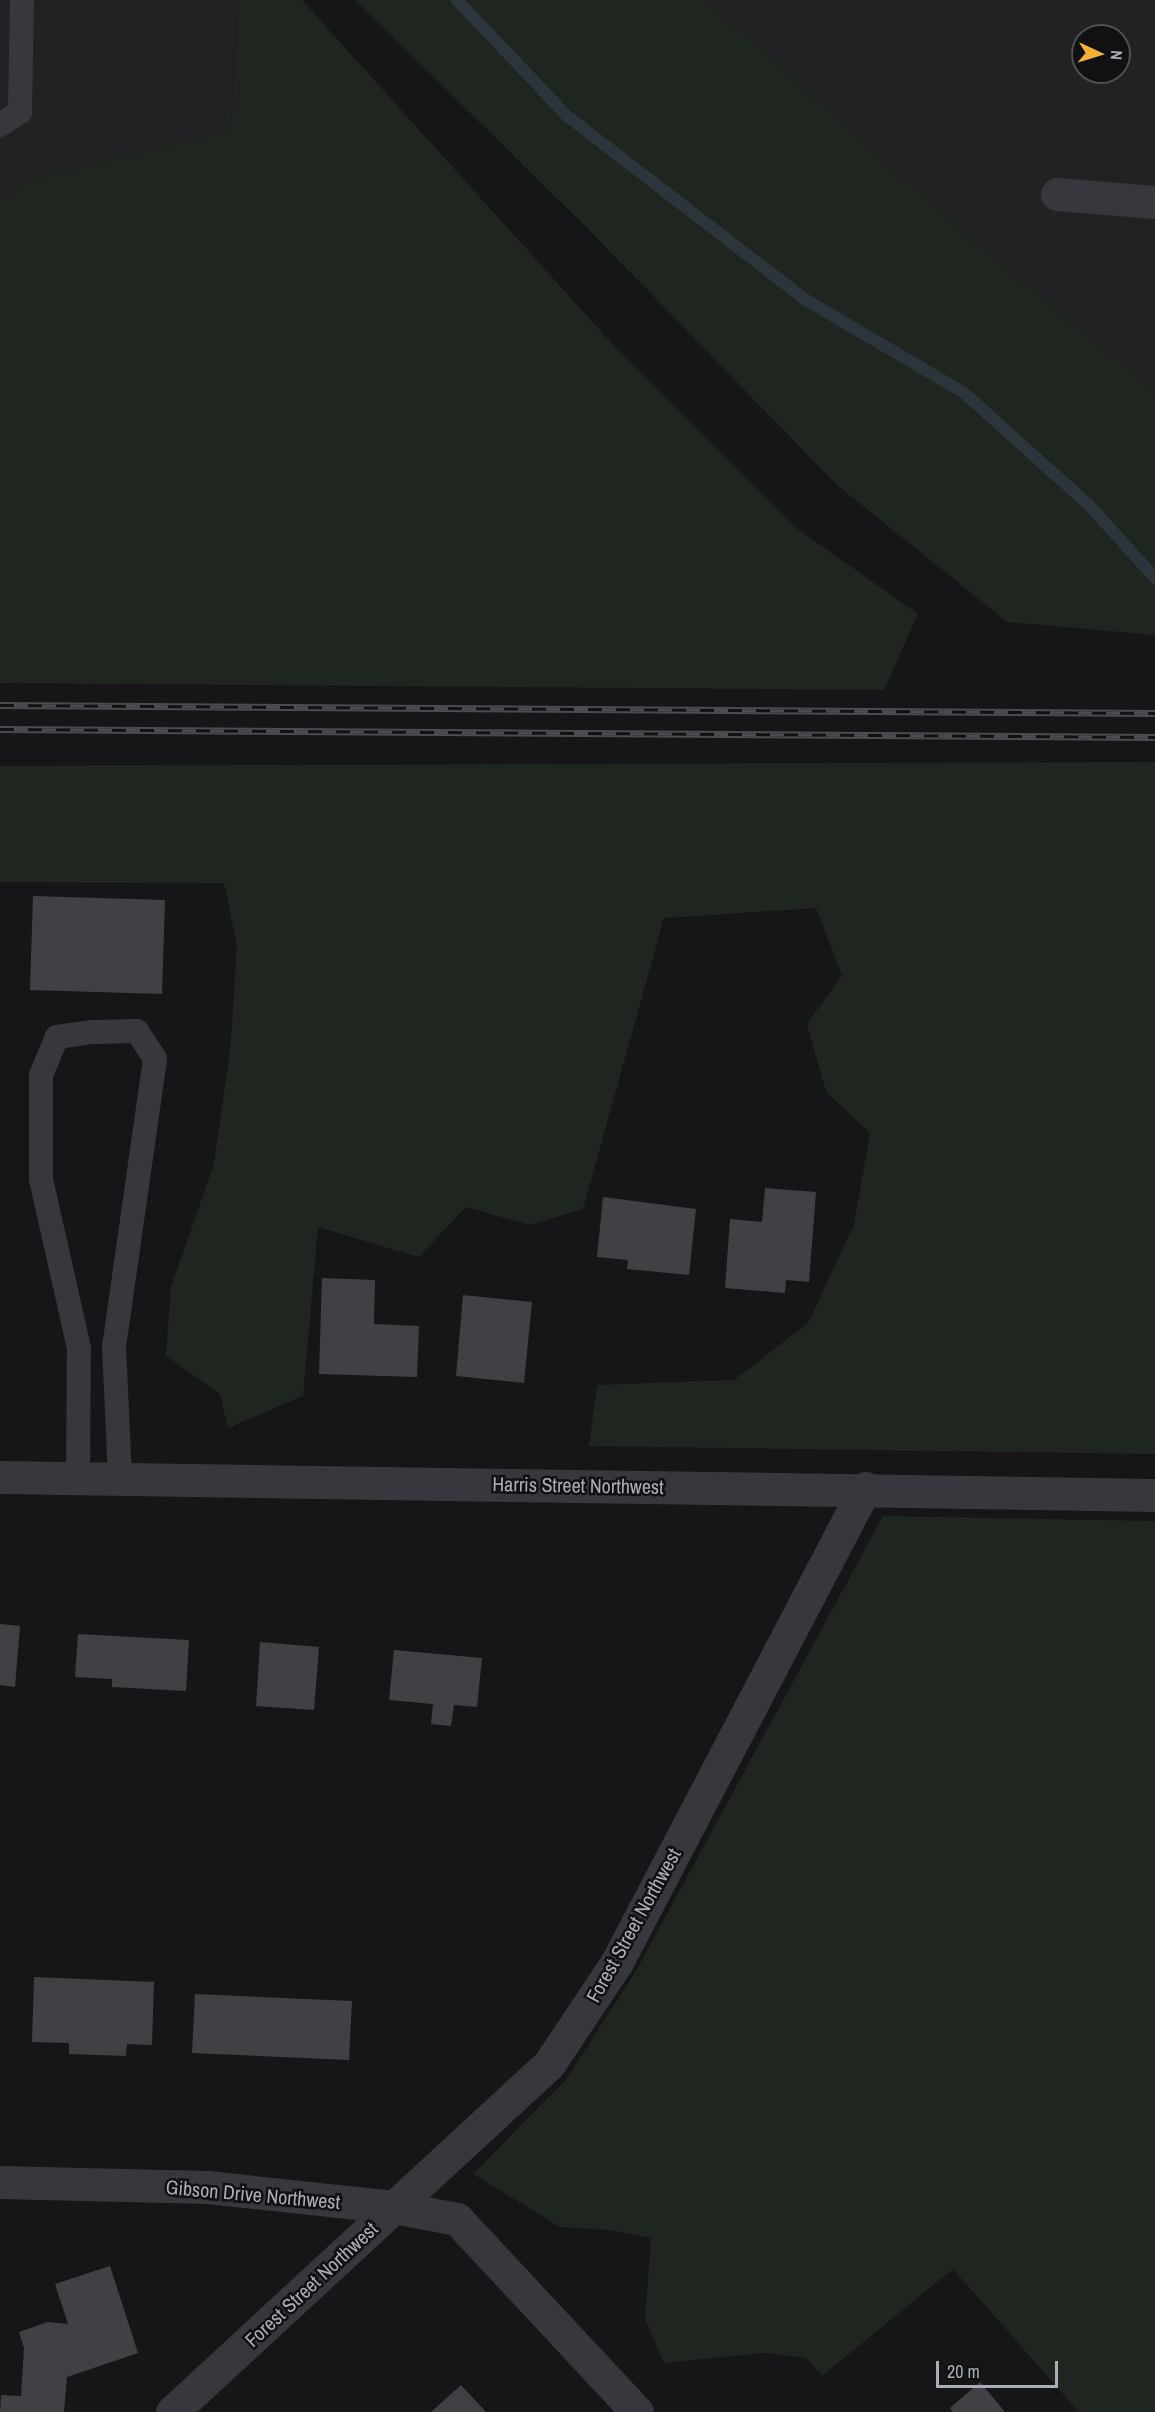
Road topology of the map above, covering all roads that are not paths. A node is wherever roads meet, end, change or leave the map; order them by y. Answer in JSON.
{"nodes":[{"id":1,"x":22,"y":0,"type":"edge"},
{"id":2,"x":0,"y":125,"type":"edge"},
{"id":3,"x":1057,"y":194,"type":"dead end"},
{"id":4,"x":1155,"y":202,"type":"edge"},
{"id":5,"x":114,"y":1346,"type":"junction"},
{"id":6,"x":80,"y":1348,"type":"junction"},
{"id":7,"x":0,"y":1478,"type":"edge"},
{"id":8,"x":78,"y":1479,"type":"junction"},
{"id":9,"x":120,"y":1479,"type":"junction"},
{"id":10,"x":865,"y":1488,"type":"junction"},
{"id":11,"x":1155,"y":1495,"type":"edge"},
{"id":12,"x":0,"y":2182,"type":"edge"},
{"id":13,"x":394,"y":2207,"type":"junction"},
{"id":14,"x":172,"y":2412,"type":"edge"},
{"id":15,"x":638,"y":2412,"type":"edge"}],
"edges":[{"from":1,"to":2,"type":"lane"},
{"from":3,"to":4,"type":"street"},
{"from":5,"to":6,"type":"lane"},
{"from":5,"to":6,"type":"lane"},
{"from":5,"to":9,"type":"lane"},
{"from":6,"to":8,"type":"lane"},
{"from":7,"to":8,"type":"street","name":"Harris Street Northwest"},
{"from":8,"to":9,"type":"street","name":"Harris Street Northwest"},
{"from":9,"to":10,"type":"street","name":"Harris Street Northwest"},
{"from":10,"to":11,"type":"street","name":"Harris Street Northwest"},
{"from":10,"to":13,"type":"street","name":"Forest Street Northwest"},
{"from":12,"to":13,"type":"street","name":"Gibson Drive Northwest"},
{"from":13,"to":14,"type":"street","name":"Forest Street Northwest"},
{"from":13,"to":15,"type":"street","name":"Gibson Drive Northwest"}]}
